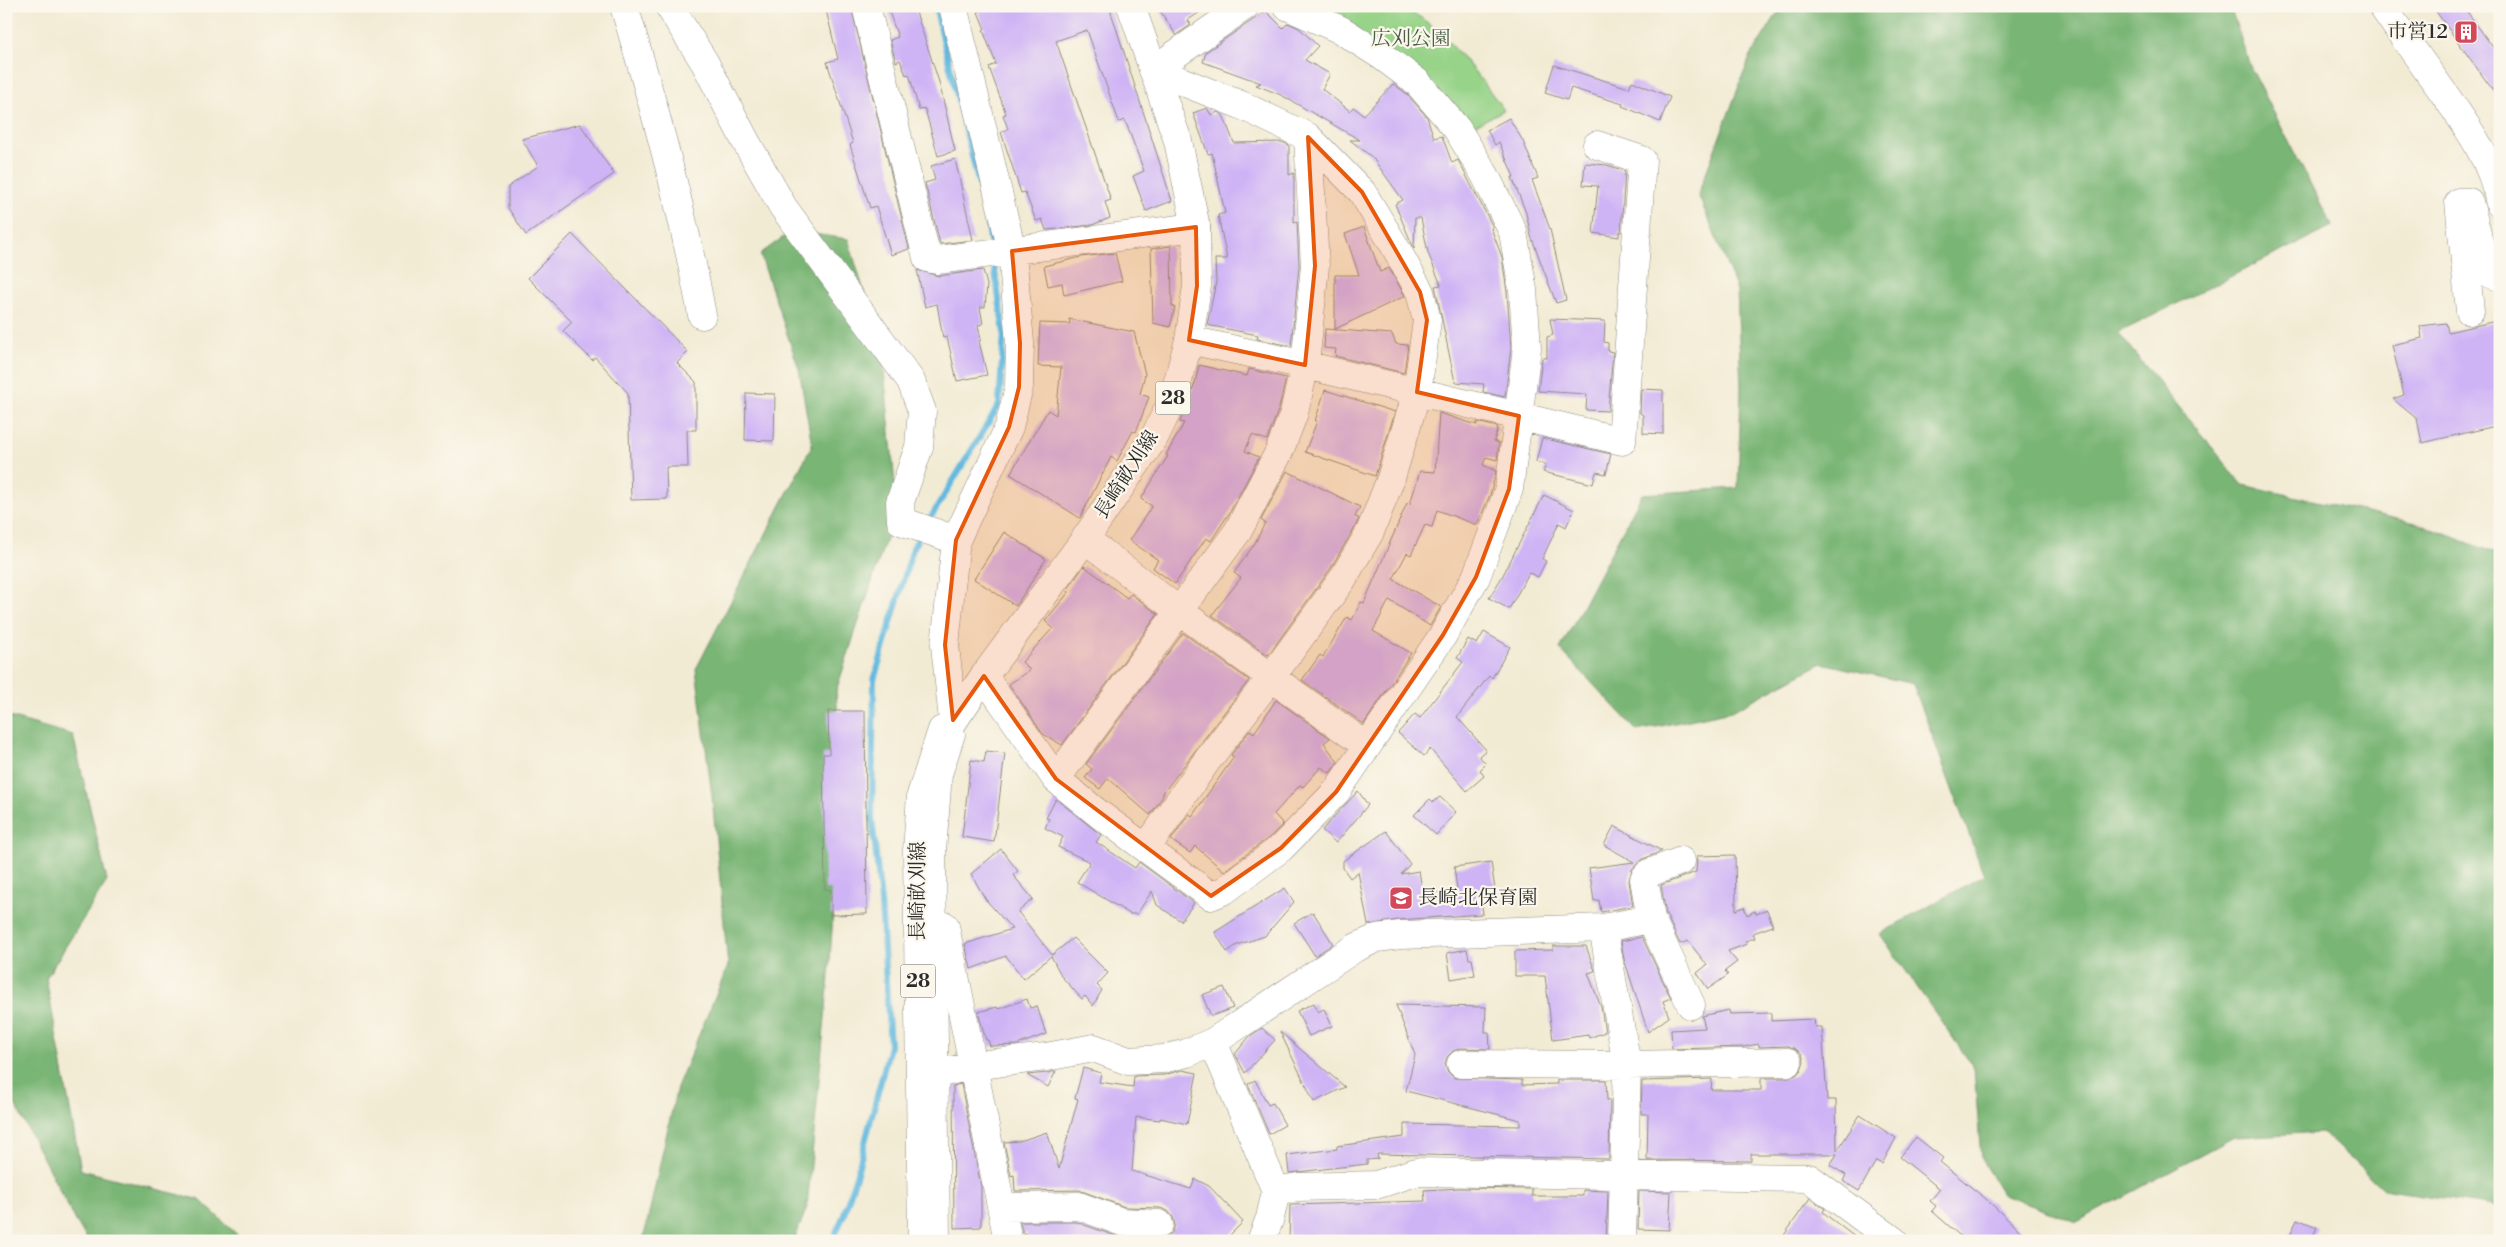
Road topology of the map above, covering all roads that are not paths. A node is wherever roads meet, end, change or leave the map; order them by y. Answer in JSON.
{"nodes":[{"id":1,"x":624,"y":6,"type":"edge"},
{"id":2,"x":669,"y":6,"type":"edge"},
{"id":3,"x":866,"y":6,"type":"edge"},
{"id":4,"x":953,"y":6,"type":"edge"},
{"id":5,"x":1131,"y":6,"type":"edge"},
{"id":6,"x":1245,"y":6,"type":"edge"},
{"id":7,"x":1287,"y":6,"type":"edge"},
{"id":8,"x":2382,"y":6,"type":"edge"},
{"id":9,"x":1153,"y":70,"type":"junction"},
{"id":10,"x":1308,"y":137,"type":"junction"},
{"id":11,"x":1597,"y":145,"type":"dead end"},
{"id":12,"x":2494,"y":167,"type":"edge"},
{"id":13,"x":2500,"y":204,"type":"edge"},
{"id":14,"x":1196,"y":227,"type":"junction"},
{"id":15,"x":1009,"y":251,"type":"junction"},
{"id":16,"x":2500,"y":277,"type":"edge"},
{"id":17,"x":2470,"y":310,"type":"dead end"},
{"id":18,"x":702,"y":315,"type":"dead end"},
{"id":19,"x":1189,"y":340,"type":"junction"},
{"id":20,"x":1305,"y":365,"type":"junction"},
{"id":21,"x":1417,"y":392,"type":"junction"},
{"id":22,"x":1519,"y":416,"type":"junction"},
{"id":23,"x":937,"y":533,"type":"junction"},
{"id":24,"x":1085,"y":539,"type":"junction"},
{"id":25,"x":1178,"y":610,"type":"junction"},
{"id":26,"x":984,"y":676,"type":"junction"},
{"id":27,"x":1272,"y":676,"type":"junction"},
{"id":28,"x":950,"y":726,"type":"junction"},
{"id":29,"x":1367,"y":746,"type":"junction"},
{"id":30,"x":1056,"y":779,"type":"junction"},
{"id":31,"x":1147,"y":847,"type":"junction"},
{"id":32,"x":1681,"y":861,"type":"dead end"},
{"id":33,"x":1651,"y":919,"type":"junction"},
{"id":34,"x":933,"y":925,"type":"junction"},
{"id":35,"x":1603,"y":928,"type":"junction"},
{"id":36,"x":1691,"y":1006,"type":"dead end"},
{"id":37,"x":1212,"y":1042,"type":"junction"},
{"id":38,"x":1788,"y":1062,"type":"dead end"},
{"id":39,"x":1460,"y":1064,"type":"dead end"},
{"id":40,"x":1627,"y":1065,"type":"junction"},
{"id":41,"x":971,"y":1066,"type":"junction"},
{"id":42,"x":933,"y":1075,"type":"junction"},
{"id":43,"x":1622,"y":1175,"type":"junction"},
{"id":44,"x":1276,"y":1191,"type":"junction"},
{"id":45,"x":1003,"y":1207,"type":"junction"},
{"id":46,"x":1159,"y":1224,"type":"dead end"},
{"id":47,"x":922,"y":1241,"type":"edge"},
{"id":48,"x":936,"y":1241,"type":"edge"},
{"id":49,"x":1008,"y":1241,"type":"edge"},
{"id":50,"x":1261,"y":1241,"type":"edge"},
{"id":51,"x":1622,"y":1241,"type":"edge"},
{"id":52,"x":1894,"y":1241,"type":"edge"}],
"edges":[{"from":1,"to":18,"type":"street"},
{"from":2,"to":23,"type":"street"},
{"from":3,"to":15,"type":"street"},
{"from":4,"to":15,"type":"street"},
{"from":5,"to":9,"type":"street","name":"長崎畝刈線","number":"28"},
{"from":6,"to":9,"type":"street"},
{"from":7,"to":22,"type":"street"},
{"from":8,"to":12,"type":"street"},
{"from":9,"to":10,"type":"street"},
{"from":9,"to":14,"type":"street","name":"長崎畝刈線","number":"28"},
{"from":10,"to":20,"type":"street"},
{"from":10,"to":21,"type":"street"},
{"from":11,"to":22,"type":"street"},
{"from":12,"to":13,"type":"street"},
{"from":14,"to":15,"type":"street"},
{"from":14,"to":19,"type":"street","name":"長崎畝刈線","number":"28"},
{"from":15,"to":23,"type":"street"},
{"from":16,"to":17,"type":"street"},
{"from":19,"to":20,"type":"street"},
{"from":19,"to":24,"type":"street","name":"長崎畝刈線","number":"28"},
{"from":20,"to":21,"type":"street"},
{"from":20,"to":25,"type":"street"},
{"from":21,"to":22,"type":"street"},
{"from":21,"to":27,"type":"street"},
{"from":22,"to":29,"type":"street"},
{"from":23,"to":28,"type":"street"},
{"from":24,"to":25,"type":"street"},
{"from":24,"to":26,"type":"street","name":"長崎畝刈線","number":"28"},
{"from":25,"to":27,"type":"street"},
{"from":25,"to":30,"type":"street"},
{"from":26,"to":28,"type":"street","name":"長崎畝刈線","number":"28"},
{"from":26,"to":30,"type":"street"},
{"from":27,"to":29,"type":"street"},
{"from":27,"to":31,"type":"street"},
{"from":28,"to":34,"type":"street","name":"長崎畝刈線","number":"28"},
{"from":28,"to":47,"type":"street","name":"長崎畝刈線","number":"28"},
{"from":29,"to":31,"type":"street"},
{"from":30,"to":31,"type":"street"},
{"from":32,"to":33,"type":"street"},
{"from":33,"to":35,"type":"street"},
{"from":33,"to":36,"type":"street"},
{"from":34,"to":41,"type":"street"},
{"from":34,"to":42,"type":"street","name":"長崎畝刈線","number":"28"},
{"from":35,"to":37,"type":"street"},
{"from":35,"to":40,"type":"street"},
{"from":37,"to":41,"type":"street"},
{"from":37,"to":44,"type":"street"},
{"from":38,"to":40,"type":"street"},
{"from":39,"to":40,"type":"street"},
{"from":40,"to":43,"type":"street"},
{"from":41,"to":42,"type":"street"},
{"from":41,"to":45,"type":"street"},
{"from":42,"to":48,"type":"street","name":"長崎畝刈線","number":"28"},
{"from":43,"to":44,"type":"street"},
{"from":43,"to":51,"type":"street"},
{"from":43,"to":52,"type":"street"},
{"from":44,"to":50,"type":"street"},
{"from":45,"to":46,"type":"street"},
{"from":45,"to":49,"type":"street"}]}
